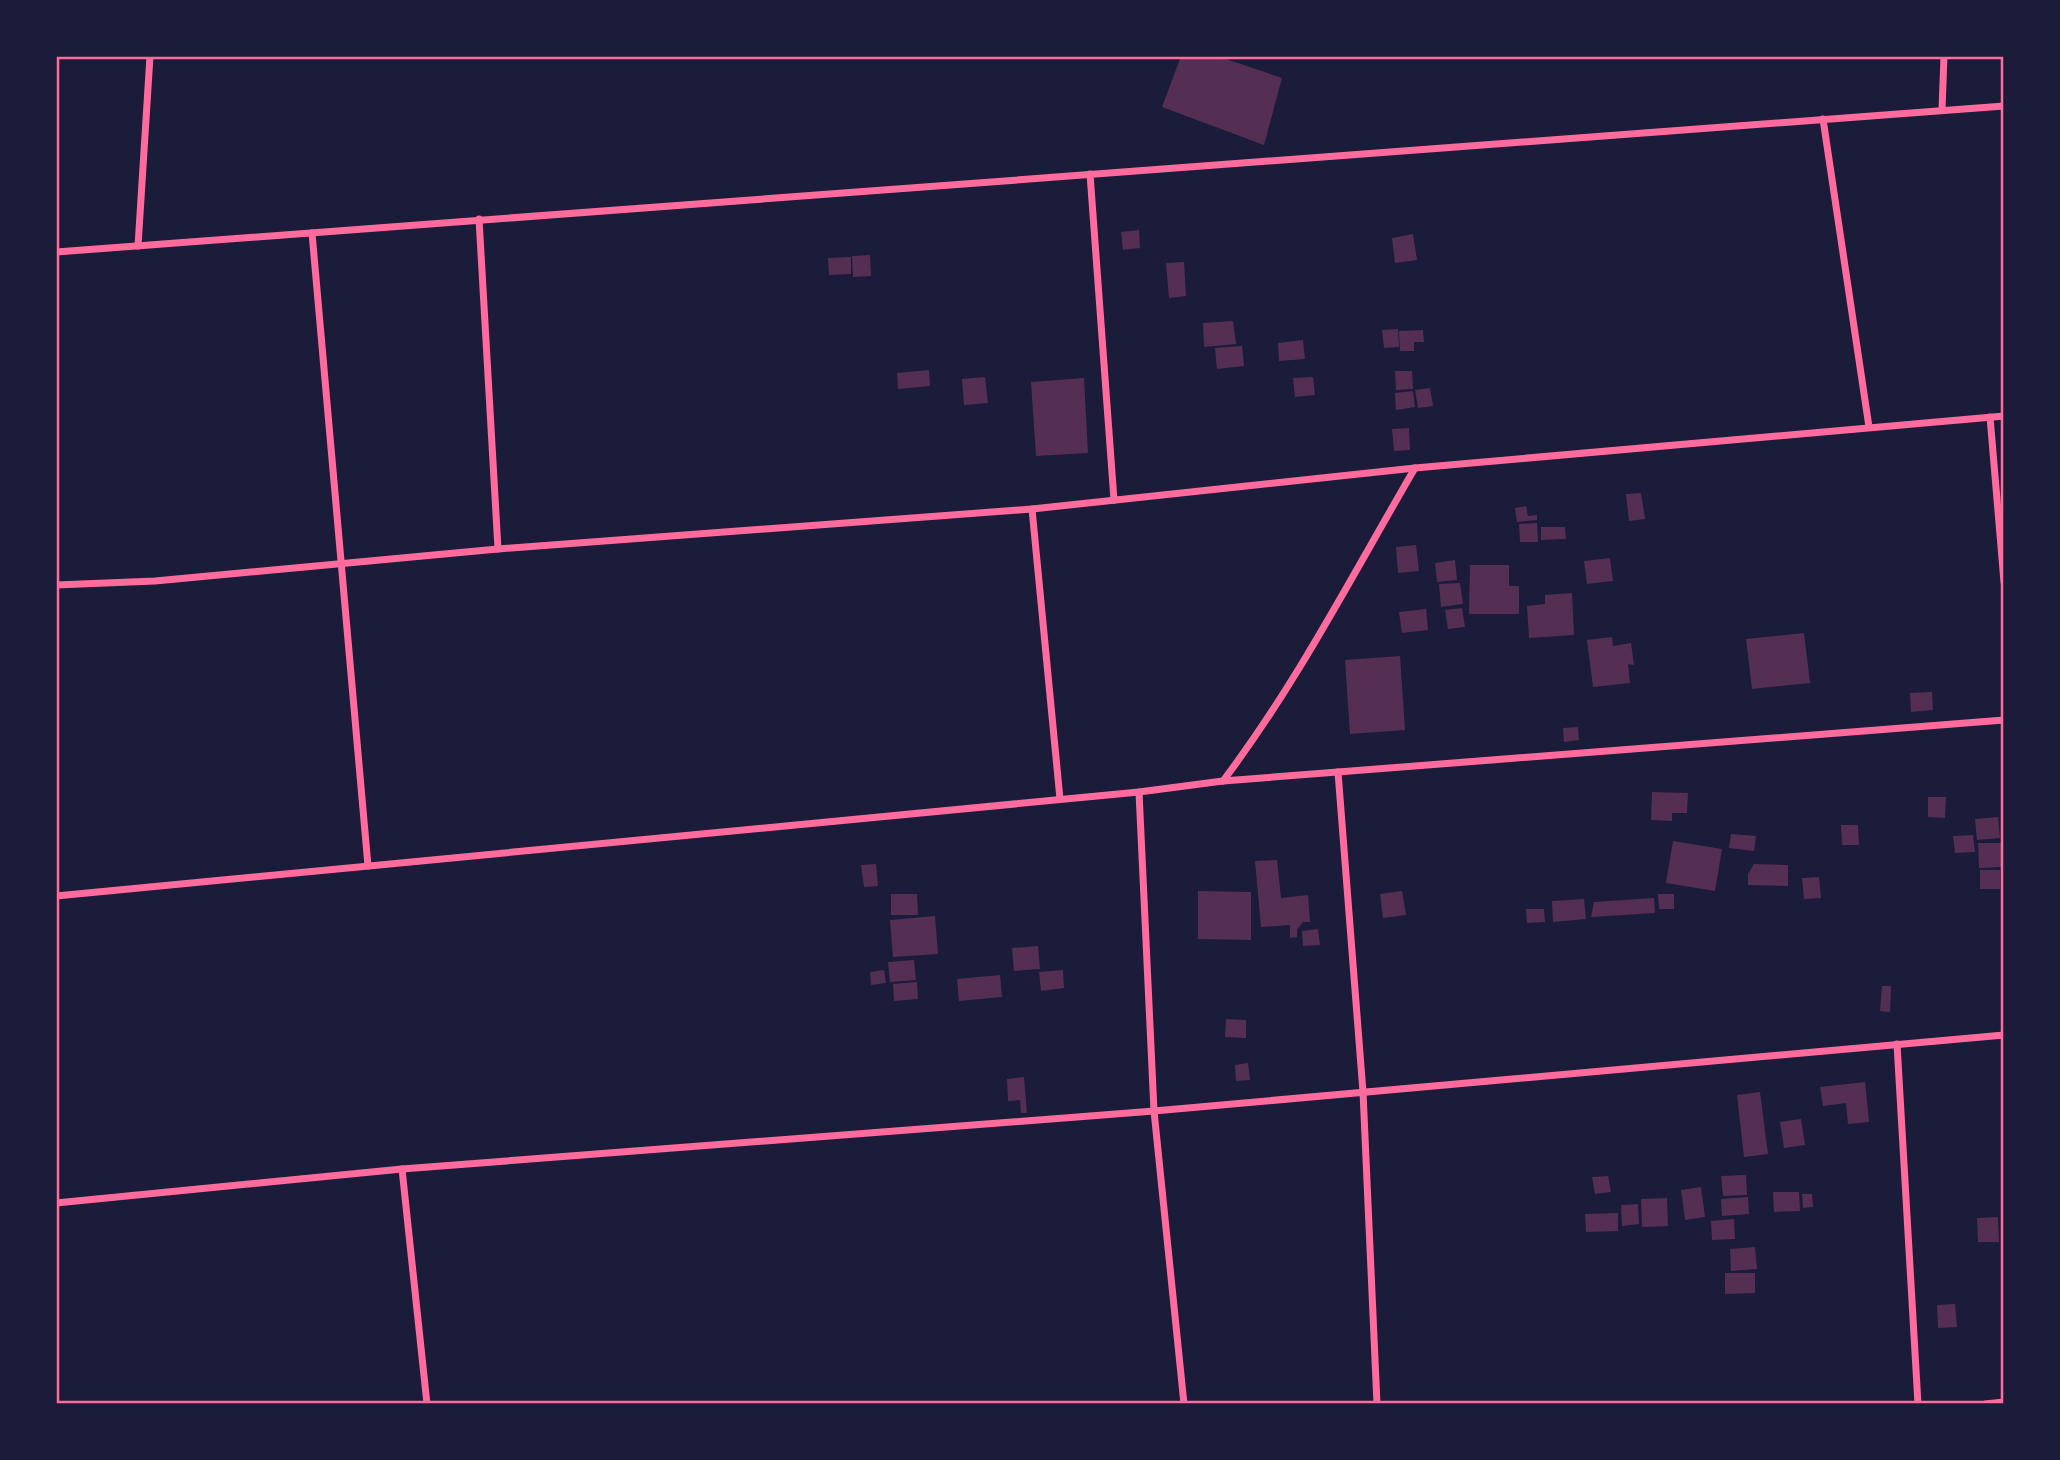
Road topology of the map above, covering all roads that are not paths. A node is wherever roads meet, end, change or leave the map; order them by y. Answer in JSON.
{"nodes":[{"id":1,"x":149,"y":56,"type":"edge"},
{"id":2,"x":1944,"y":56,"type":"edge"},
{"id":3,"x":2004,"y":106,"type":"edge"},
{"id":4,"x":1942,"y":110,"type":"junction"},
{"id":5,"x":1823,"y":119,"type":"junction"},
{"id":6,"x":1090,"y":174,"type":"junction"},
{"id":7,"x":478,"y":219,"type":"junction"},
{"id":8,"x":312,"y":233,"type":"junction"},
{"id":9,"x":138,"y":246,"type":"junction"},
{"id":10,"x":56,"y":251,"type":"edge"},
{"id":11,"x":2004,"y":416,"type":"edge"},
{"id":12,"x":1990,"y":417,"type":"junction"},
{"id":13,"x":1869,"y":428,"type":"junction"},
{"id":14,"x":1415,"y":468,"type":"junction"},
{"id":15,"x":1114,"y":500,"type":"junction"},
{"id":16,"x":1032,"y":509,"type":"junction"},
{"id":17,"x":498,"y":549,"type":"junction"},
{"id":18,"x":340,"y":564,"type":"junction"},
{"id":19,"x":2004,"y":582,"type":"edge"},
{"id":20,"x":56,"y":584,"type":"edge"},
{"id":21,"x":2004,"y":720,"type":"edge"},
{"id":22,"x":1338,"y":772,"type":"junction"},
{"id":23,"x":1223,"y":781,"type":"junction"},
{"id":24,"x":1139,"y":792,"type":"junction"},
{"id":25,"x":1060,"y":799,"type":"junction"},
{"id":26,"x":368,"y":866,"type":"junction"},
{"id":27,"x":56,"y":896,"type":"edge"},
{"id":28,"x":2004,"y":1035,"type":"edge"},
{"id":29,"x":1897,"y":1044,"type":"junction"},
{"id":30,"x":1363,"y":1092,"type":"junction"},
{"id":31,"x":1154,"y":1111,"type":"junction"},
{"id":32,"x":402,"y":1169,"type":"junction"},
{"id":33,"x":56,"y":1203,"type":"edge"},
{"id":34,"x":2004,"y":1402,"type":"edge"},
{"id":35,"x":427,"y":1404,"type":"edge"},
{"id":36,"x":1184,"y":1404,"type":"edge"},
{"id":37,"x":1377,"y":1404,"type":"edge"},
{"id":38,"x":1918,"y":1404,"type":"edge"},
{"id":39,"x":1985,"y":1404,"type":"edge"}],
"edges":[{"from":1,"to":9,"type":"street"},
{"from":2,"to":4,"type":"street"},
{"from":3,"to":4,"type":"street"},
{"from":4,"to":5,"type":"street"},
{"from":5,"to":6,"type":"street"},
{"from":5,"to":13,"type":"street"},
{"from":6,"to":7,"type":"street"},
{"from":6,"to":15,"type":"street"},
{"from":7,"to":8,"type":"street"},
{"from":7,"to":17,"type":"street"},
{"from":8,"to":9,"type":"street"},
{"from":8,"to":18,"type":"street"},
{"from":9,"to":10,"type":"street"},
{"from":11,"to":12,"type":"street"},
{"from":12,"to":13,"type":"street"},
{"from":12,"to":19,"type":"street"},
{"from":13,"to":14,"type":"street"},
{"from":14,"to":15,"type":"street"},
{"from":14,"to":23,"type":"street"},
{"from":15,"to":16,"type":"street"},
{"from":16,"to":17,"type":"street"},
{"from":16,"to":25,"type":"street"},
{"from":17,"to":18,"type":"street"},
{"from":18,"to":20,"type":"street"},
{"from":18,"to":26,"type":"street"},
{"from":21,"to":22,"type":"street"},
{"from":22,"to":23,"type":"street"},
{"from":22,"to":30,"type":"street"},
{"from":23,"to":24,"type":"street"},
{"from":24,"to":25,"type":"street"},
{"from":24,"to":31,"type":"street"},
{"from":25,"to":26,"type":"street"},
{"from":26,"to":27,"type":"street"},
{"from":28,"to":29,"type":"street"},
{"from":29,"to":30,"type":"street"},
{"from":29,"to":38,"type":"street"},
{"from":30,"to":31,"type":"street"},
{"from":30,"to":37,"type":"street"},
{"from":31,"to":32,"type":"street"},
{"from":31,"to":36,"type":"street"},
{"from":32,"to":33,"type":"street"},
{"from":32,"to":35,"type":"street"},
{"from":34,"to":39,"type":"street"}]}
